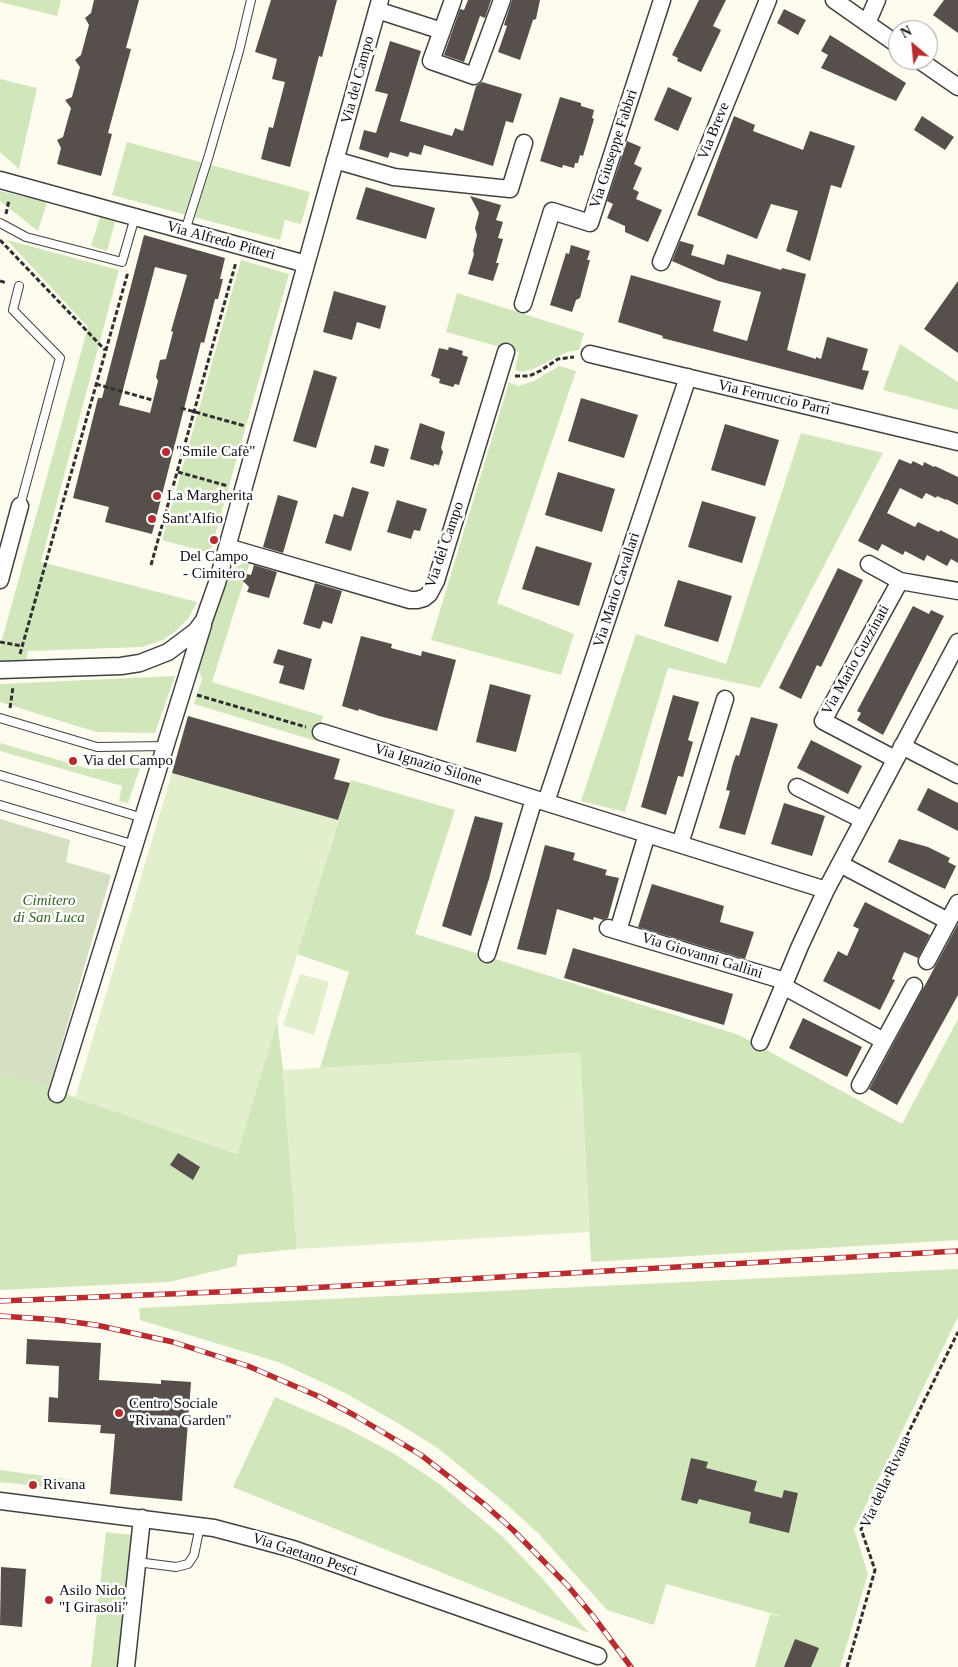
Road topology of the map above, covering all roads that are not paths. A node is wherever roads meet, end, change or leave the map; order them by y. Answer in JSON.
{"nodes":[{"id":1,"x":251,"y":0,"type":"edge"},
{"id":2,"x":453,"y":0,"type":"edge"},
{"id":3,"x":502,"y":0,"type":"edge"},
{"id":4,"x":662,"y":0,"type":"edge"},
{"id":5,"x":768,"y":0,"type":"edge"},
{"id":6,"x":834,"y":0,"type":"edge"},
{"id":7,"x":877,"y":0,"type":"edge"},
{"id":8,"x":378,"y":5,"type":"edge"},
{"id":9,"x":868,"y":23,"type":"junction"},
{"id":10,"x":442,"y":32,"type":"junction"},
{"id":11,"x":888,"y":38,"type":"edge"},
{"id":12,"x":933,"y":70,"type":"edge"},
{"id":13,"x":958,"y":87,"type":"edge"},
{"id":14,"x":524,"y":143,"type":"dead end"},
{"id":15,"x":335,"y":160,"type":"junction"},
{"id":16,"x":4,"y":180,"type":"edge"},
{"id":17,"x":135,"y":217,"type":"junction"},
{"id":18,"x":2,"y":224,"type":"edge"},
{"id":19,"x":185,"y":231,"type":"junction"},
{"id":20,"x":661,"y":262,"type":"dead end"},
{"id":21,"x":306,"y":264,"type":"junction"},
{"id":22,"x":19,"y":286,"type":"dead end"},
{"id":23,"x":523,"y":304,"type":"dead end"},
{"id":24,"x":506,"y":352,"type":"dead end"},
{"id":25,"x":590,"y":354,"type":"road end"},
{"id":26,"x":688,"y":377,"type":"junction"},
{"id":27,"x":958,"y":442,"type":"edge"},
{"id":28,"x":20,"y":506,"type":"joint"},
{"id":29,"x":227,"y":547,"type":"junction"},
{"id":30,"x":869,"y":564,"type":"dead end"},
{"id":31,"x":0,"y":580,"type":"edge"},
{"id":32,"x":900,"y":581,"type":"junction"},
{"id":33,"x":958,"y":591,"type":"edge"},
{"id":34,"x":204,"y":620,"type":"junction"},
{"id":35,"x":958,"y":642,"type":"edge"},
{"id":36,"x":8,"y":670,"type":"edge"},
{"id":37,"x":725,"y":699,"type":"dead end"},
{"id":38,"x":0,"y":718,"type":"edge"},
{"id":39,"x":321,"y":732,"type":"road end"},
{"id":40,"x":165,"y":746,"type":"junction"},
{"id":41,"x":899,"y":753,"type":"junction"},
{"id":42,"x":0,"y":775,"type":"edge"},
{"id":43,"x":958,"y":775,"type":"edge"},
{"id":44,"x":797,"y":787,"type":"dead end"},
{"id":45,"x":540,"y":800,"type":"junction"},
{"id":46,"x":0,"y":805,"type":"edge"},
{"id":47,"x":143,"y":818,"type":"junction"},
{"id":48,"x":863,"y":820,"type":"junction"},
{"id":49,"x":647,"y":834,"type":"junction"},
{"id":50,"x":680,"y":844,"type":"junction"},
{"id":51,"x":135,"y":845,"type":"junction"},
{"id":52,"x":840,"y":864,"type":"junction"},
{"id":53,"x":826,"y":890,"type":"junction"},
{"id":54,"x":958,"y":903,"type":"edge"},
{"id":55,"x":948,"y":921,"type":"junction"},
{"id":56,"x":487,"y":954,"type":"dead end"},
{"id":57,"x":927,"y":961,"type":"dead end"},
{"id":58,"x":784,"y":984,"type":"junction"},
{"id":59,"x":914,"y":986,"type":"dead end"},
{"id":60,"x":884,"y":1041,"type":"junction"},
{"id":61,"x":760,"y":1042,"type":"dead end"},
{"id":62,"x":860,"y":1085,"type":"dead end"},
{"id":63,"x":57,"y":1094,"type":"dead end"},
{"id":64,"x":0,"y":1501,"type":"edge"},
{"id":65,"x":142,"y":1518,"type":"junction"},
{"id":66,"x":200,"y":1526,"type":"junction"},
{"id":67,"x":137,"y":1562,"type":"junction"},
{"id":68,"x":598,"y":1656,"type":"dead end"},
{"id":69,"x":126,"y":1667,"type":"edge"}],
"edges":[{"from":1,"to":19,"type":"lane"},
{"from":2,"to":10,"type":"street"},
{"from":3,"to":10,"type":"street"},
{"from":4,"to":23,"type":"street","name":"Via Giuseppe Fabbri"},
{"from":5,"to":20,"type":"street","name":"Via Breve"},
{"from":6,"to":9,"type":"street"},
{"from":7,"to":9,"type":"street"},
{"from":8,"to":10,"type":"street"},
{"from":8,"to":15,"type":"street","name":"Via del Campo"},
{"from":9,"to":11,"type":"street"},
{"from":12,"to":13,"type":"street"},
{"from":14,"to":15,"type":"street"},
{"from":15,"to":21,"type":"street","name":"Via del Campo"},
{"from":16,"to":17,"type":"street","name":"Via Alfredo Pitteri"},
{"from":17,"to":18,"type":"lane"},
{"from":17,"to":19,"type":"street","name":"Via Alfredo Pitteri"},
{"from":19,"to":21,"type":"street","name":"Via Alfredo Pitteri"},
{"from":21,"to":29,"type":"street","name":"Via del Campo"},
{"from":22,"to":28,"type":"lane"},
{"from":24,"to":29,"type":"street","name":"Via del Campo"},
{"from":25,"to":26,"type":"street","name":"Via Ferruccio Parri"},
{"from":26,"to":27,"type":"street","name":"Via Ferruccio Parri"},
{"from":26,"to":45,"type":"street","name":"Via Mario Cavallari"},
{"from":28,"to":31,"type":"street"},
{"from":29,"to":34,"type":"street","name":"Via del Campo"},
{"from":30,"to":32,"type":"street"},
{"from":32,"to":33,"type":"street"},
{"from":32,"to":41,"type":"street","name":"Via Mario Guzzinati"},
{"from":34,"to":36,"type":"street","name":"Via del Campo"},
{"from":34,"to":40,"type":"street","name":"Via del Campo"},
{"from":35,"to":41,"type":"street"},
{"from":37,"to":50,"type":"street"},
{"from":38,"to":40,"type":"lane"},
{"from":39,"to":45,"type":"street","name":"Via Ignazio Silone"},
{"from":40,"to":47,"type":"street","name":"Via del Campo"},
{"from":41,"to":43,"type":"street"},
{"from":41,"to":48,"type":"street"},
{"from":42,"to":47,"type":"lane"},
{"from":44,"to":48,"type":"street"},
{"from":45,"to":49,"type":"street","name":"Via Ignazio Silone"},
{"from":45,"to":56,"type":"street"},
{"from":46,"to":51,"type":"lane"},
{"from":47,"to":51,"type":"street","name":"Via del Campo"},
{"from":48,"to":52,"type":"street"},
{"from":49,"to":50,"type":"street","name":"Via Ignazio Silone"},
{"from":49,"to":58,"type":"street","name":"Via Giovanni Gallini"},
{"from":50,"to":53,"type":"street","name":"Via Ignazio Silone"},
{"from":51,"to":63,"type":"street","name":"Via del Campo"},
{"from":52,"to":53,"type":"street"},
{"from":52,"to":55,"type":"street"},
{"from":53,"to":58,"type":"street"},
{"from":54,"to":55,"type":"street"},
{"from":55,"to":57,"type":"street"},
{"from":58,"to":60,"type":"street","name":"Via Giovanni Gallini"},
{"from":58,"to":61,"type":"street"},
{"from":59,"to":60,"type":"street"},
{"from":60,"to":62,"type":"street"},
{"from":64,"to":65,"type":"street","name":"Via Gaetano Pesci"},
{"from":65,"to":66,"type":"street","name":"Via Gaetano Pesci"},
{"from":65,"to":67,"type":"street"},
{"from":66,"to":67,"type":"lane"},
{"from":66,"to":68,"type":"street","name":"Via Gaetano Pesci"},
{"from":67,"to":69,"type":"street"}]}
